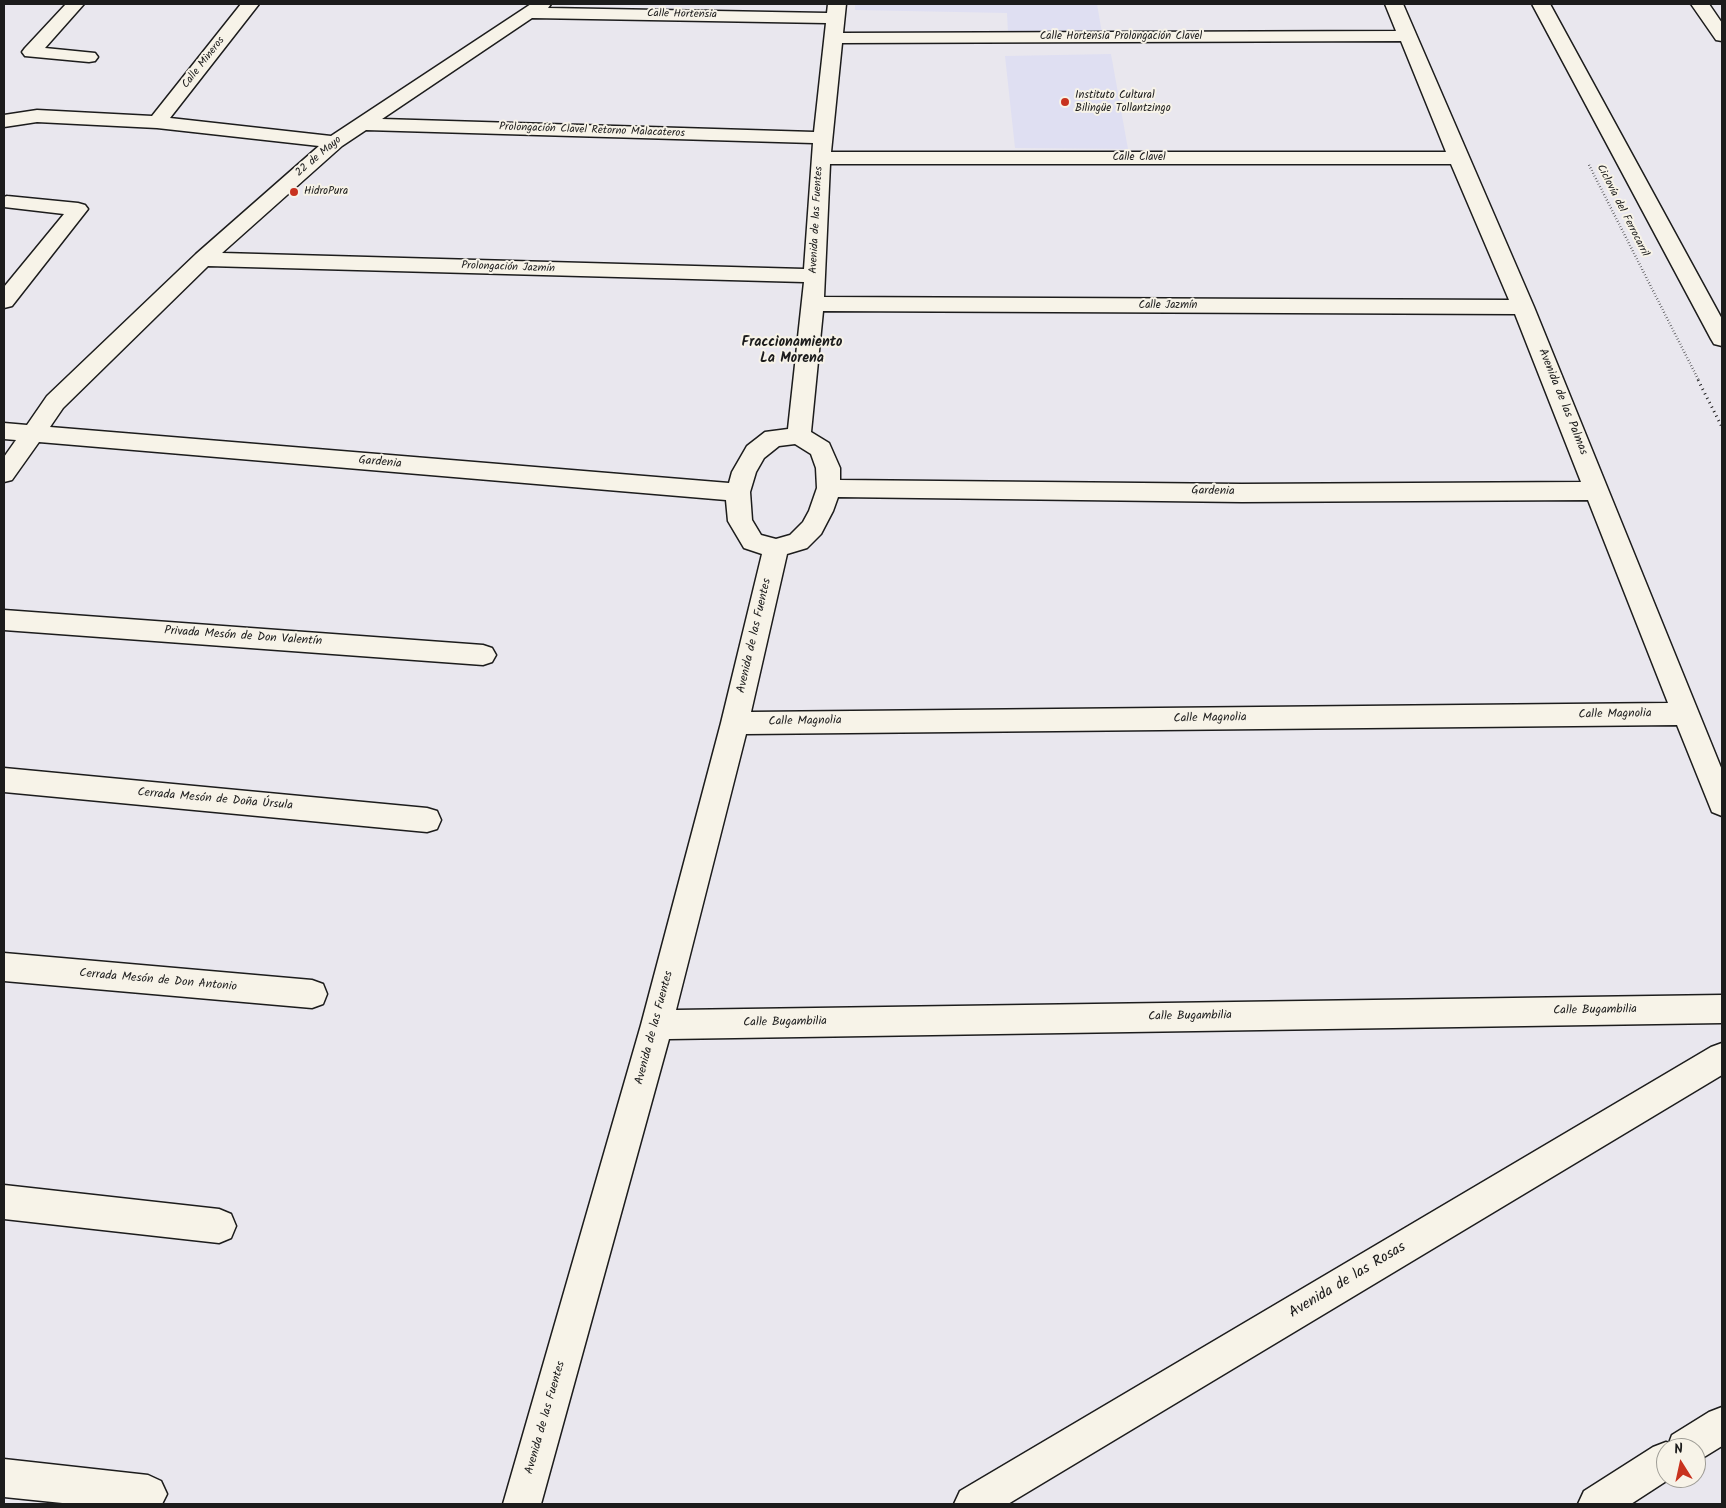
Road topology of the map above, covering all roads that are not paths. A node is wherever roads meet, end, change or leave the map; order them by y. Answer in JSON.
{"nodes":[{"id":1,"x":75,"y":4,"type":"edge"},
{"id":2,"x":250,"y":4,"type":"edge"},
{"id":3,"x":1394,"y":4,"type":"edge"},
{"id":4,"x":1541,"y":4,"type":"edge"},
{"id":5,"x":1700,"y":4,"type":"edge"},
{"id":6,"x":535,"y":8,"type":"edge"},
{"id":7,"x":837,"y":11,"type":"edge"},
{"id":8,"x":1408,"y":36,"type":"junction"},
{"id":9,"x":1722,"y":36,"type":"edge"},
{"id":10,"x":834,"y":38,"type":"junction"},
{"id":11,"x":89,"y":57,"type":"dead end"},
{"id":12,"x":4,"y":120,"type":"edge"},
{"id":13,"x":157,"y":122,"type":"junction"},
{"id":14,"x":361,"y":124,"type":"junction"},
{"id":15,"x":335,"y":142,"type":"junction"},
{"id":16,"x":822,"y":148,"type":"junction"},
{"id":17,"x":1458,"y":158,"type":"junction"},
{"id":18,"x":6,"y":202,"type":"dead end"},
{"id":19,"x":203,"y":259,"type":"junction"},
{"id":20,"x":814,"y":276,"type":"junction"},
{"id":21,"x":4,"y":301,"type":"edge"},
{"id":22,"x":812,"y":304,"type":"junction"},
{"id":23,"x":1523,"y":307,"type":"junction"},
{"id":24,"x":1722,"y":339,"type":"edge"},
{"id":25,"x":16,"y":432,"type":"edge"},
{"id":26,"x":799,"y":436,"type":"junction"},
{"id":27,"x":4,"y":474,"type":"edge"},
{"id":28,"x":829,"y":488,"type":"junction"},
{"id":29,"x":1598,"y":491,"type":"junction"},
{"id":30,"x":738,"y":492,"type":"junction"},
{"id":31,"x":776,"y":548,"type":"junction"},
{"id":32,"x":4,"y":620,"type":"edge"},
{"id":33,"x":483,"y":655,"type":"dead end"},
{"id":34,"x":1686,"y":714,"type":"junction"},
{"id":35,"x":735,"y":723,"type":"junction"},
{"id":36,"x":4,"y":780,"type":"edge"},
{"id":37,"x":1722,"y":804,"type":"edge"},
{"id":38,"x":427,"y":820,"type":"dead end"},
{"id":39,"x":4,"y":967,"type":"edge"},
{"id":40,"x":312,"y":994,"type":"dead end"},
{"id":41,"x":1722,"y":1010,"type":"edge"},
{"id":42,"x":657,"y":1024,"type":"junction"},
{"id":43,"x":1722,"y":1058,"type":"edge"},
{"id":44,"x":4,"y":1202,"type":"edge"},
{"id":45,"x":219,"y":1226,"type":"dead end"},
{"id":46,"x":1722,"y":1425,"type":"edge"},
{"id":47,"x":1701,"y":1438,"type":"edge"},
{"id":48,"x":1656,"y":1466,"type":"edge"},
{"id":49,"x":4,"y":1478,"type":"edge"},
{"id":50,"x":148,"y":1494,"type":"dead end"},
{"id":51,"x":522,"y":1504,"type":"edge"},
{"id":52,"x":973,"y":1504,"type":"edge"},
{"id":53,"x":1597,"y":1504,"type":"edge"}],
"edges":[{"from":1,"to":11,"type":"street"},
{"from":2,"to":13,"type":"street","name":"Calle Mineros"},
{"from":3,"to":8,"type":"street","name":"Avenida de las Palmas"},
{"from":4,"to":24,"type":"street"},
{"from":5,"to":9,"type":"street"},
{"from":6,"to":7,"type":"street","name":"Calle Hortensia"},
{"from":6,"to":14,"type":"street","name":"22 de Mayo"},
{"from":7,"to":10,"type":"street","name":"Avenida de las Fuentes"},
{"from":8,"to":10,"type":"street","name":"Calle Hortensia Prolongación Clavel"},
{"from":8,"to":17,"type":"street","name":"Avenida de las Palmas"},
{"from":10,"to":16,"type":"street","name":"Avenida de las Fuentes"},
{"from":12,"to":13,"type":"street"},
{"from":13,"to":15,"type":"street"},
{"from":14,"to":15,"type":"street","name":"22 de Mayo"},
{"from":14,"to":16,"type":"street","name":"Prolongación Clavel Retorno Malacateros"},
{"from":15,"to":19,"type":"street","name":"22 de Mayo"},
{"from":16,"to":17,"type":"street","name":"Calle Clavel"},
{"from":16,"to":20,"type":"street","name":"Avenida de las Fuentes"},
{"from":17,"to":23,"type":"street","name":"Avenida de las Palmas"},
{"from":18,"to":21,"type":"street"},
{"from":19,"to":20,"type":"street","name":"Prolongación Jazmín"},
{"from":19,"to":25,"type":"street","name":"22 de Mayo"},
{"from":20,"to":22,"type":"street","name":"Avenida de las Fuentes"},
{"from":22,"to":23,"type":"street","name":"Calle Jazmín"},
{"from":22,"to":26,"type":"street","name":"Avenida de las Fuentes"},
{"from":23,"to":29,"type":"street","name":"Avenida de las Palmas"},
{"from":25,"to":27,"type":"street","name":"22 de Mayo"},
{"from":25,"to":30,"type":"street","name":"Gardenia"},
{"from":26,"to":28,"type":"street"},
{"from":26,"to":30,"type":"street"},
{"from":28,"to":29,"type":"street","name":"Gardenia"},
{"from":28,"to":31,"type":"street"},
{"from":29,"to":34,"type":"street","name":"Avenida de las Palmas"},
{"from":30,"to":31,"type":"street"},
{"from":31,"to":35,"type":"street","name":"Avenida de las Fuentes"},
{"from":32,"to":33,"type":"street","name":"Privada Mesón de Don Valentín"},
{"from":34,"to":35,"type":"street","name":"Calle Magnolia"},
{"from":34,"to":37,"type":"street","name":"Avenida de las Palmas"},
{"from":35,"to":42,"type":"street","name":"Avenida de las Fuentes"},
{"from":36,"to":38,"type":"street","name":"Cerrada Mesón de Doña Úrsula"},
{"from":39,"to":40,"type":"street","name":"Cerrada Mesón de Don Antonio"},
{"from":41,"to":42,"type":"street","name":"Calle Bugambilia"},
{"from":42,"to":51,"type":"street","name":"Avenida de las Fuentes"},
{"from":43,"to":52,"type":"street","name":"Avenida de las Rosas"},
{"from":44,"to":45,"type":"street"},
{"from":46,"to":47,"type":"street"},
{"from":48,"to":53,"type":"street"},
{"from":49,"to":50,"type":"street"}]}
